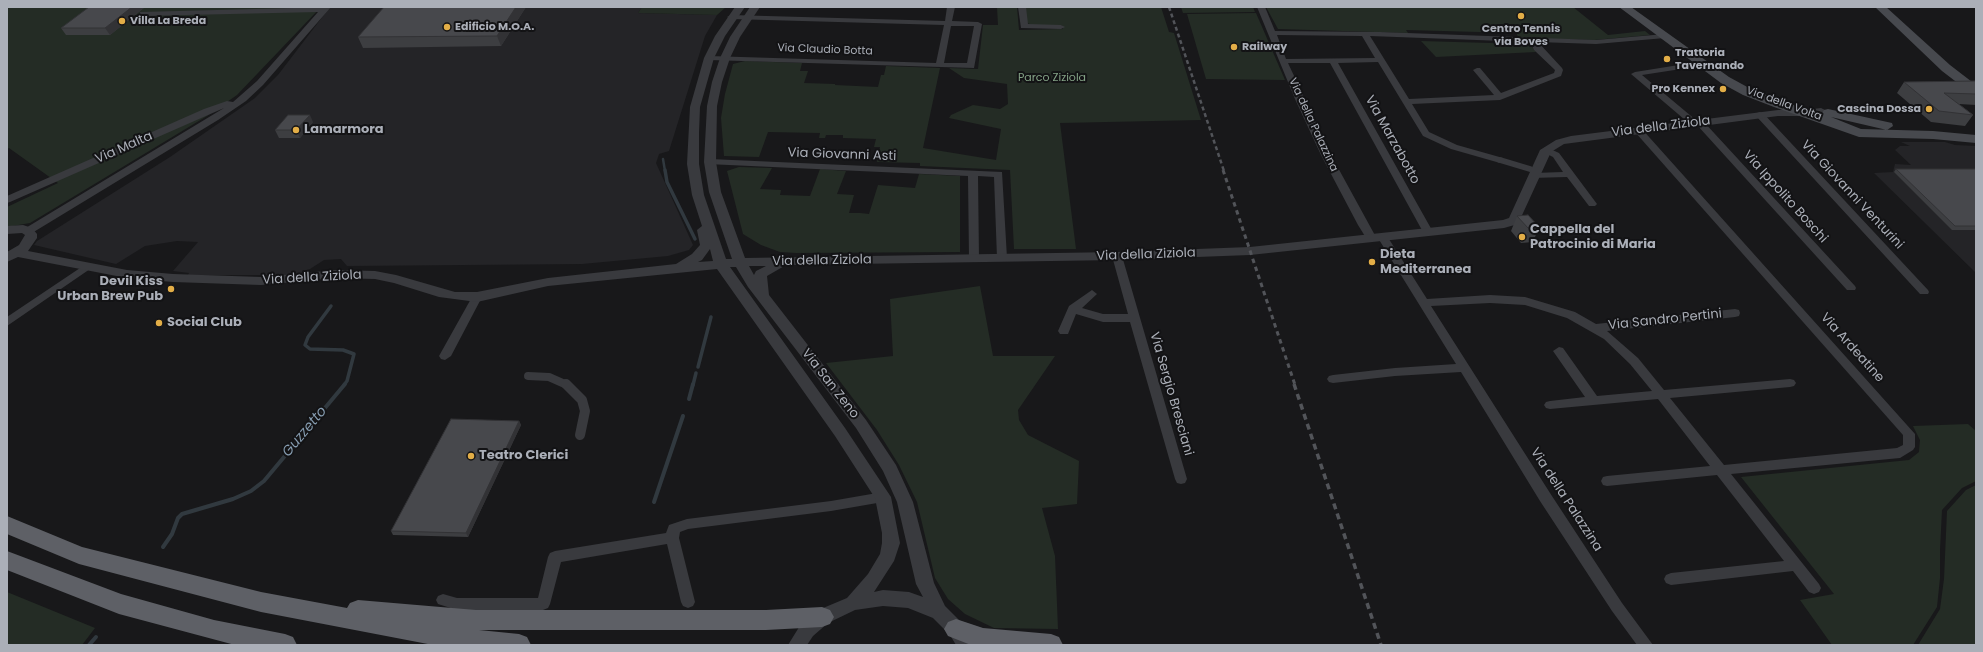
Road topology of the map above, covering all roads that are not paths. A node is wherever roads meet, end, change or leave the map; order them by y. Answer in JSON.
{"nodes":[{"id":1,"x":740,"y":7,"type":"edge"},
{"id":2,"x":754,"y":7,"type":"edge"},
{"id":3,"x":951,"y":7,"type":"edge"},
{"id":4,"x":1022,"y":7,"type":"edge"},
{"id":5,"x":1261,"y":7,"type":"edge"},
{"id":6,"x":1624,"y":7,"type":"edge"},
{"id":7,"x":1880,"y":7,"type":"edge"},
{"id":8,"x":1888,"y":7,"type":"edge"},
{"id":9,"x":325,"y":9,"type":"edge"},
{"id":10,"x":143,"y":14,"type":"dead end"},
{"id":11,"x":731,"y":17,"type":"junction"},
{"id":12,"x":747,"y":18,"type":"junction"},
{"id":13,"x":947,"y":23,"type":"junction"},
{"id":14,"x":1061,"y":27,"type":"dead end"},
{"id":15,"x":1273,"y":33,"type":"junction"},
{"id":16,"x":1365,"y":34,"type":"junction"},
{"id":17,"x":1665,"y":36,"type":"junction"},
{"id":18,"x":1533,"y":41,"type":"junction"},
{"id":19,"x":709,"y":58,"type":"junction"},
{"id":20,"x":725,"y":58,"type":"junction"},
{"id":21,"x":1332,"y":60,"type":"junction"},
{"id":22,"x":1381,"y":60,"type":"junction"},
{"id":23,"x":1285,"y":61,"type":"junction"},
{"id":24,"x":940,"y":65,"type":"junction"},
{"id":25,"x":1705,"y":65,"type":"junction"},
{"id":26,"x":1477,"y":70,"type":"dead end"},
{"id":27,"x":1971,"y":81,"type":"edge"},
{"id":28,"x":1952,"y":82,"type":"edge"},
{"id":29,"x":1976,"y":91,"type":"edge"},
{"id":30,"x":1500,"y":96,"type":"junction"},
{"id":31,"x":243,"y":99,"type":"junction"},
{"id":32,"x":1407,"y":102,"type":"junction"},
{"id":33,"x":1783,"y":110,"type":"junction"},
{"id":34,"x":1821,"y":111,"type":"junction"},
{"id":35,"x":1760,"y":115,"type":"junction"},
{"id":36,"x":1844,"y":122,"type":"junction"},
{"id":37,"x":1697,"y":123,"type":"junction"},
{"id":38,"x":1867,"y":127,"type":"junction"},
{"id":39,"x":1638,"y":130,"type":"junction"},
{"id":40,"x":1976,"y":134,"type":"edge"},
{"id":41,"x":1976,"y":139,"type":"edge"},
{"id":42,"x":1546,"y":150,"type":"junction"},
{"id":43,"x":1500,"y":160,"type":"joint"},
{"id":44,"x":710,"y":162,"type":"junction"},
{"id":45,"x":693,"y":164,"type":"junction"},
{"id":46,"x":973,"y":173,"type":"junction"},
{"id":47,"x":1532,"y":173,"type":"junction"},
{"id":48,"x":1570,"y":174,"type":"junction"},
{"id":49,"x":7,"y":200,"type":"edge"},
{"id":50,"x":1592,"y":204,"type":"dead end"},
{"id":51,"x":703,"y":208,"type":"junction"},
{"id":52,"x":7,"y":230,"type":"edge"},
{"id":53,"x":28,"y":231,"type":"junction"},
{"id":54,"x":1428,"y":232,"type":"junction"},
{"id":55,"x":1378,"y":238,"type":"junction"},
{"id":56,"x":12,"y":255,"type":"edge"},
{"id":57,"x":1117,"y":256,"type":"junction"},
{"id":58,"x":1002,"y":258,"type":"junction"},
{"id":59,"x":974,"y":259,"type":"junction"},
{"id":60,"x":740,"y":262,"type":"junction"},
{"id":61,"x":784,"y":262,"type":"junction"},
{"id":62,"x":721,"y":264,"type":"junction"},
{"id":63,"x":86,"y":267,"type":"junction"},
{"id":64,"x":679,"y":268,"type":"junction"},
{"id":65,"x":1851,"y":288,"type":"dead end"},
{"id":66,"x":1924,"y":292,"type":"dead end"},
{"id":67,"x":1092,"y":294,"type":"dead end"},
{"id":68,"x":762,"y":295,"type":"junction"},
{"id":69,"x":477,"y":297,"type":"junction"},
{"id":70,"x":1424,"y":303,"type":"junction"},
{"id":71,"x":1073,"y":309,"type":"junction"},
{"id":72,"x":1735,"y":313,"type":"dead end"},
{"id":73,"x":1135,"y":318,"type":"junction"},
{"id":74,"x":7,"y":322,"type":"edge"},
{"id":75,"x":1596,"y":328,"type":"junction"},
{"id":76,"x":1064,"y":331,"type":"dead end"},
{"id":77,"x":1559,"y":351,"type":"dead end"},
{"id":78,"x":445,"y":356,"type":"dead end"},
{"id":79,"x":1465,"y":368,"type":"junction"},
{"id":80,"x":528,"y":376,"type":"dead end"},
{"id":81,"x":1332,"y":379,"type":"dead end"},
{"id":82,"x":1790,"y":383,"type":"dead end"},
{"id":83,"x":1661,"y":396,"type":"junction"},
{"id":84,"x":1594,"y":401,"type":"junction"},
{"id":85,"x":1550,"y":405,"type":"dead end"},
{"id":86,"x":580,"y":435,"type":"dead end"},
{"id":87,"x":1721,"y":469,"type":"junction"},
{"id":88,"x":1181,"y":479,"type":"dead end"},
{"id":89,"x":1607,"y":481,"type":"dead end"},
{"id":90,"x":883,"y":497,"type":"junction"},
{"id":91,"x":7,"y":525,"type":"edge"},
{"id":92,"x":672,"y":538,"type":"junction"},
{"id":93,"x":7,"y":560,"type":"edge"},
{"id":94,"x":1796,"y":565,"type":"junction"},
{"id":95,"x":1671,"y":579,"type":"dead end"},
{"id":96,"x":1814,"y":588,"type":"dead end"},
{"id":97,"x":443,"y":600,"type":"dead end"},
{"id":98,"x":688,"y":602,"type":"dead end"},
{"id":99,"x":853,"y":602,"type":"junction"},
{"id":100,"x":308,"y":611,"type":"junction"},
{"id":101,"x":938,"y":612,"type":"junction"},
{"id":102,"x":822,"y":617,"type":"junction"},
{"id":103,"x":961,"y":637,"type":"edge"},
{"id":104,"x":285,"y":645,"type":"edge"},
{"id":105,"x":519,"y":645,"type":"edge"},
{"id":106,"x":796,"y":645,"type":"edge"},
{"id":107,"x":1051,"y":645,"type":"edge"},
{"id":108,"x":1646,"y":645,"type":"edge"}],
"edges":[{"from":1,"to":11,"type":"street","name":"Via San Zeno"},
{"from":2,"to":12,"type":"street","name":"Via San Zeno"},
{"from":3,"to":13,"type":"street"},
{"from":4,"to":14,"type":"street"},
{"from":5,"to":15,"type":"street","name":"Via della Palazzina"},
{"from":6,"to":17,"type":"main road","name":"Via della Volta"},
{"from":7,"to":27,"type":"main road"},
{"from":8,"to":27,"type":"main road"},
{"from":9,"to":10,"type":"street","name":"Via Malta"},
{"from":9,"to":31,"type":"street","name":"Via Malta"},
{"from":11,"to":12,"type":"street"},
{"from":11,"to":19,"type":"street","name":"Via San Zeno"},
{"from":12,"to":13,"type":"street"},
{"from":12,"to":20,"type":"street","name":"Via San Zeno"},
{"from":13,"to":24,"type":"street"},
{"from":13,"to":24,"type":"street","name":"Via Claudio Botta"},
{"from":15,"to":16,"type":"street"},
{"from":15,"to":23,"type":"street","name":"Via della Palazzina"},
{"from":16,"to":18,"type":"street"},
{"from":16,"to":22,"type":"street"},
{"from":17,"to":18,"type":"street"},
{"from":17,"to":25,"type":"main road","name":"Via della Volta"},
{"from":18,"to":30,"type":"street"},
{"from":19,"to":20,"type":"street","name":"Via Claudio Botta"},
{"from":19,"to":45,"type":"street","name":"Via San Zeno"},
{"from":20,"to":24,"type":"street","name":"Via Claudio Botta"},
{"from":20,"to":44,"type":"street","name":"Via San Zeno"},
{"from":21,"to":22,"type":"street"},
{"from":21,"to":23,"type":"street"},
{"from":21,"to":54,"type":"street","name":"Via Marzabotto"},
{"from":22,"to":32,"type":"street"},
{"from":23,"to":55,"type":"street","name":"Via della Palazzina"},
{"from":25,"to":33,"type":"main road","name":"Via della Volta"},
{"from":25,"to":34,"type":"main road","name":"Via della Volta"},
{"from":25,"to":37,"type":"street","name":"Via Ippolito Boschi"},
{"from":26,"to":30,"type":"street"},
{"from":27,"to":28,"type":"street"},
{"from":27,"to":29,"type":"main road"},
{"from":30,"to":32,"type":"street"},
{"from":31,"to":49,"type":"street","name":"Via Malta"},
{"from":31,"to":53,"type":"street","name":"Via Malta"},
{"from":32,"to":43,"type":"street"},
{"from":33,"to":34,"type":"street","name":"Via della Ziziola"},
{"from":33,"to":35,"type":"street","name":"Via della Ziziola"},
{"from":33,"to":36,"type":"main road","name":"Via della Volta"},
{"from":34,"to":36,"type":"main road","name":"Via della Volta"},
{"from":35,"to":37,"type":"street","name":"Via della Ziziola"},
{"from":35,"to":66,"type":"street","name":"Via Giovanni Venturini"},
{"from":36,"to":38,"type":"main road","name":"Via della Volta"},
{"from":37,"to":39,"type":"street","name":"Via della Ziziola"},
{"from":37,"to":65,"type":"street","name":"Via Ippolito Boschi"},
{"from":38,"to":40,"type":"main road","name":"Via della Volta"},
{"from":38,"to":41,"type":"main road","name":"Via della Volta"},
{"from":39,"to":42,"type":"street","name":"Via della Ziziola"},
{"from":39,"to":87,"type":"street","name":"Via Ardeatine"},
{"from":42,"to":47,"type":"street","name":"Via della Ziziola"},
{"from":42,"to":48,"type":"street"},
{"from":43,"to":47,"type":"street"},
{"from":44,"to":45,"type":"street"},
{"from":44,"to":46,"type":"street","name":"Via Giovanni Asti"},
{"from":44,"to":60,"type":"street","name":"Via San Zeno"},
{"from":45,"to":51,"type":"street","name":"Via San Zeno"},
{"from":46,"to":58,"type":"street","name":"Via Giovanni Asti"},
{"from":46,"to":59,"type":"street"},
{"from":47,"to":48,"type":"street"},
{"from":47,"to":54,"type":"street","name":"Via della Ziziola"},
{"from":48,"to":50,"type":"street"},
{"from":51,"to":62,"type":"street","name":"Via San Zeno"},
{"from":51,"to":64,"type":"street"},
{"from":52,"to":53,"type":"street"},
{"from":53,"to":56,"type":"street"},
{"from":54,"to":55,"type":"street","name":"Via della Ziziola"},
{"from":55,"to":57,"type":"street","name":"Via della Ziziola"},
{"from":55,"to":70,"type":"street","name":"Via della Palazzina"},
{"from":56,"to":63,"type":"street","name":"Via della Ziziola"},
{"from":57,"to":58,"type":"street","name":"Via della Ziziola"},
{"from":57,"to":73,"type":"street","name":"Via Sergio Bresciani"},
{"from":58,"to":59,"type":"street","name":"Via della Ziziola"},
{"from":59,"to":61,"type":"street","name":"Via della Ziziola"},
{"from":60,"to":61,"type":"street","name":"Via della Ziziola"},
{"from":60,"to":62,"type":"street","name":"Via della Ziziola"},
{"from":60,"to":68,"type":"street","name":"Via San Zeno"},
{"from":61,"to":68,"type":"street"},
{"from":62,"to":64,"type":"street","name":"Via della Ziziola"},
{"from":62,"to":90,"type":"street","name":"Via San Zeno"},
{"from":63,"to":69,"type":"street","name":"Via della Ziziola"},
{"from":63,"to":74,"type":"street"},
{"from":64,"to":69,"type":"street","name":"Via della Ziziola"},
{"from":67,"to":71,"type":"street"},
{"from":68,"to":101,"type":"street","name":"Via San Zeno"},
{"from":69,"to":78,"type":"street"},
{"from":70,"to":75,"type":"street","name":"Via Sandro Pertini"},
{"from":70,"to":79,"type":"street","name":"Via della Palazzina"},
{"from":71,"to":73,"type":"street"},
{"from":71,"to":76,"type":"street"},
{"from":72,"to":75,"type":"street","name":"Via Sandro Pertini"},
{"from":73,"to":88,"type":"street","name":"Via Sergio Bresciani"},
{"from":75,"to":83,"type":"street","name":"Via Sandro Pertini"},
{"from":77,"to":84,"type":"street"},
{"from":79,"to":81,"type":"street"},
{"from":79,"to":108,"type":"street","name":"Via della Palazzina"},
{"from":80,"to":86,"type":"street"},
{"from":82,"to":83,"type":"street"},
{"from":83,"to":84,"type":"street"},
{"from":83,"to":87,"type":"street","name":"Via Sandro Pertini"},
{"from":84,"to":85,"type":"street"},
{"from":87,"to":89,"type":"street"},
{"from":87,"to":94,"type":"street","name":"Via Sandro Pertini"},
{"from":90,"to":92,"type":"street"},
{"from":90,"to":99,"type":"street","name":"Via San Zeno"},
{"from":91,"to":100,"type":"highway"},
{"from":92,"to":97,"type":"street"},
{"from":92,"to":98,"type":"street"},
{"from":93,"to":104,"type":"highway"},
{"from":94,"to":95,"type":"street"},
{"from":94,"to":96,"type":"street","name":"Via Sandro Pertini"},
{"from":99,"to":101,"type":"street","name":"Via San Zeno"},
{"from":99,"to":102,"type":"street","name":"Via San Zeno"},
{"from":100,"to":102,"type":"highway"},
{"from":100,"to":105,"type":"highway"},
{"from":101,"to":103,"type":"street","name":"Via San Zeno"},
{"from":102,"to":106,"type":"street","name":"Via San Zeno"},
{"from":103,"to":107,"type":"highway"}]}
